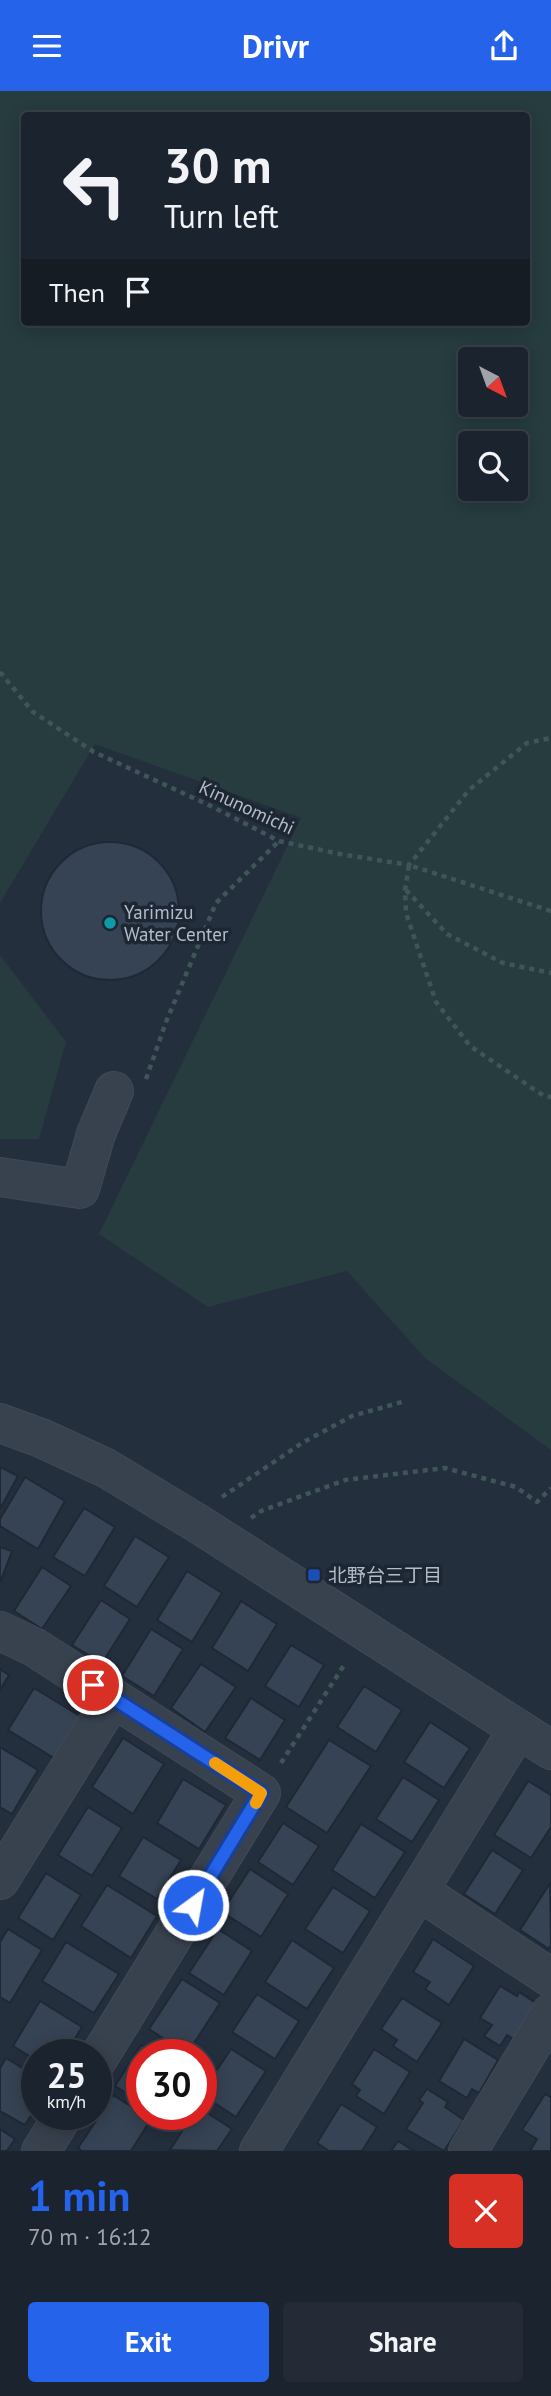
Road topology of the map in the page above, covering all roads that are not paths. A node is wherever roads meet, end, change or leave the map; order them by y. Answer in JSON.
{"nodes":[{"id":1,"x":114,"y":1091,"type":"road end"},
{"id":2,"x":0,"y":1177,"type":"edge"},
{"id":3,"x":0,"y":1423,"type":"edge"},
{"id":4,"x":0,"y":1631,"type":"edge"},
{"id":5,"x":113,"y":1697,"type":"junction"},
{"id":6,"x":518,"y":1729,"type":"junction"},
{"id":7,"x":551,"y":1749,"type":"edge"},
{"id":8,"x":0,"y":1880,"type":"edge"},
{"id":9,"x":419,"y":1891,"type":"junction"},
{"id":10,"x":551,"y":1977,"type":"edge"},
{"id":11,"x":551,"y":2013,"type":"edge"},
{"id":12,"x":110,"y":2039,"type":"edge"},
{"id":13,"x":54,"y":2130,"type":"edge"},
{"id":14,"x":41,"y":2151,"type":"edge"},
{"id":15,"x":259,"y":2151,"type":"edge"},
{"id":16,"x":468,"y":2151,"type":"edge"}],
"edges":[{"from":1,"to":2,"type":"street"},
{"from":3,"to":6,"type":"street"},
{"from":4,"to":5,"type":"street"},
{"from":5,"to":8,"type":"street"},
{"from":5,"to":12,"type":"street"},
{"from":6,"to":7,"type":"street"},
{"from":6,"to":9,"type":"street"},
{"from":9,"to":10,"type":"street"},
{"from":9,"to":15,"type":"street"},
{"from":11,"to":16,"type":"street"},
{"from":13,"to":14,"type":"street"}]}
